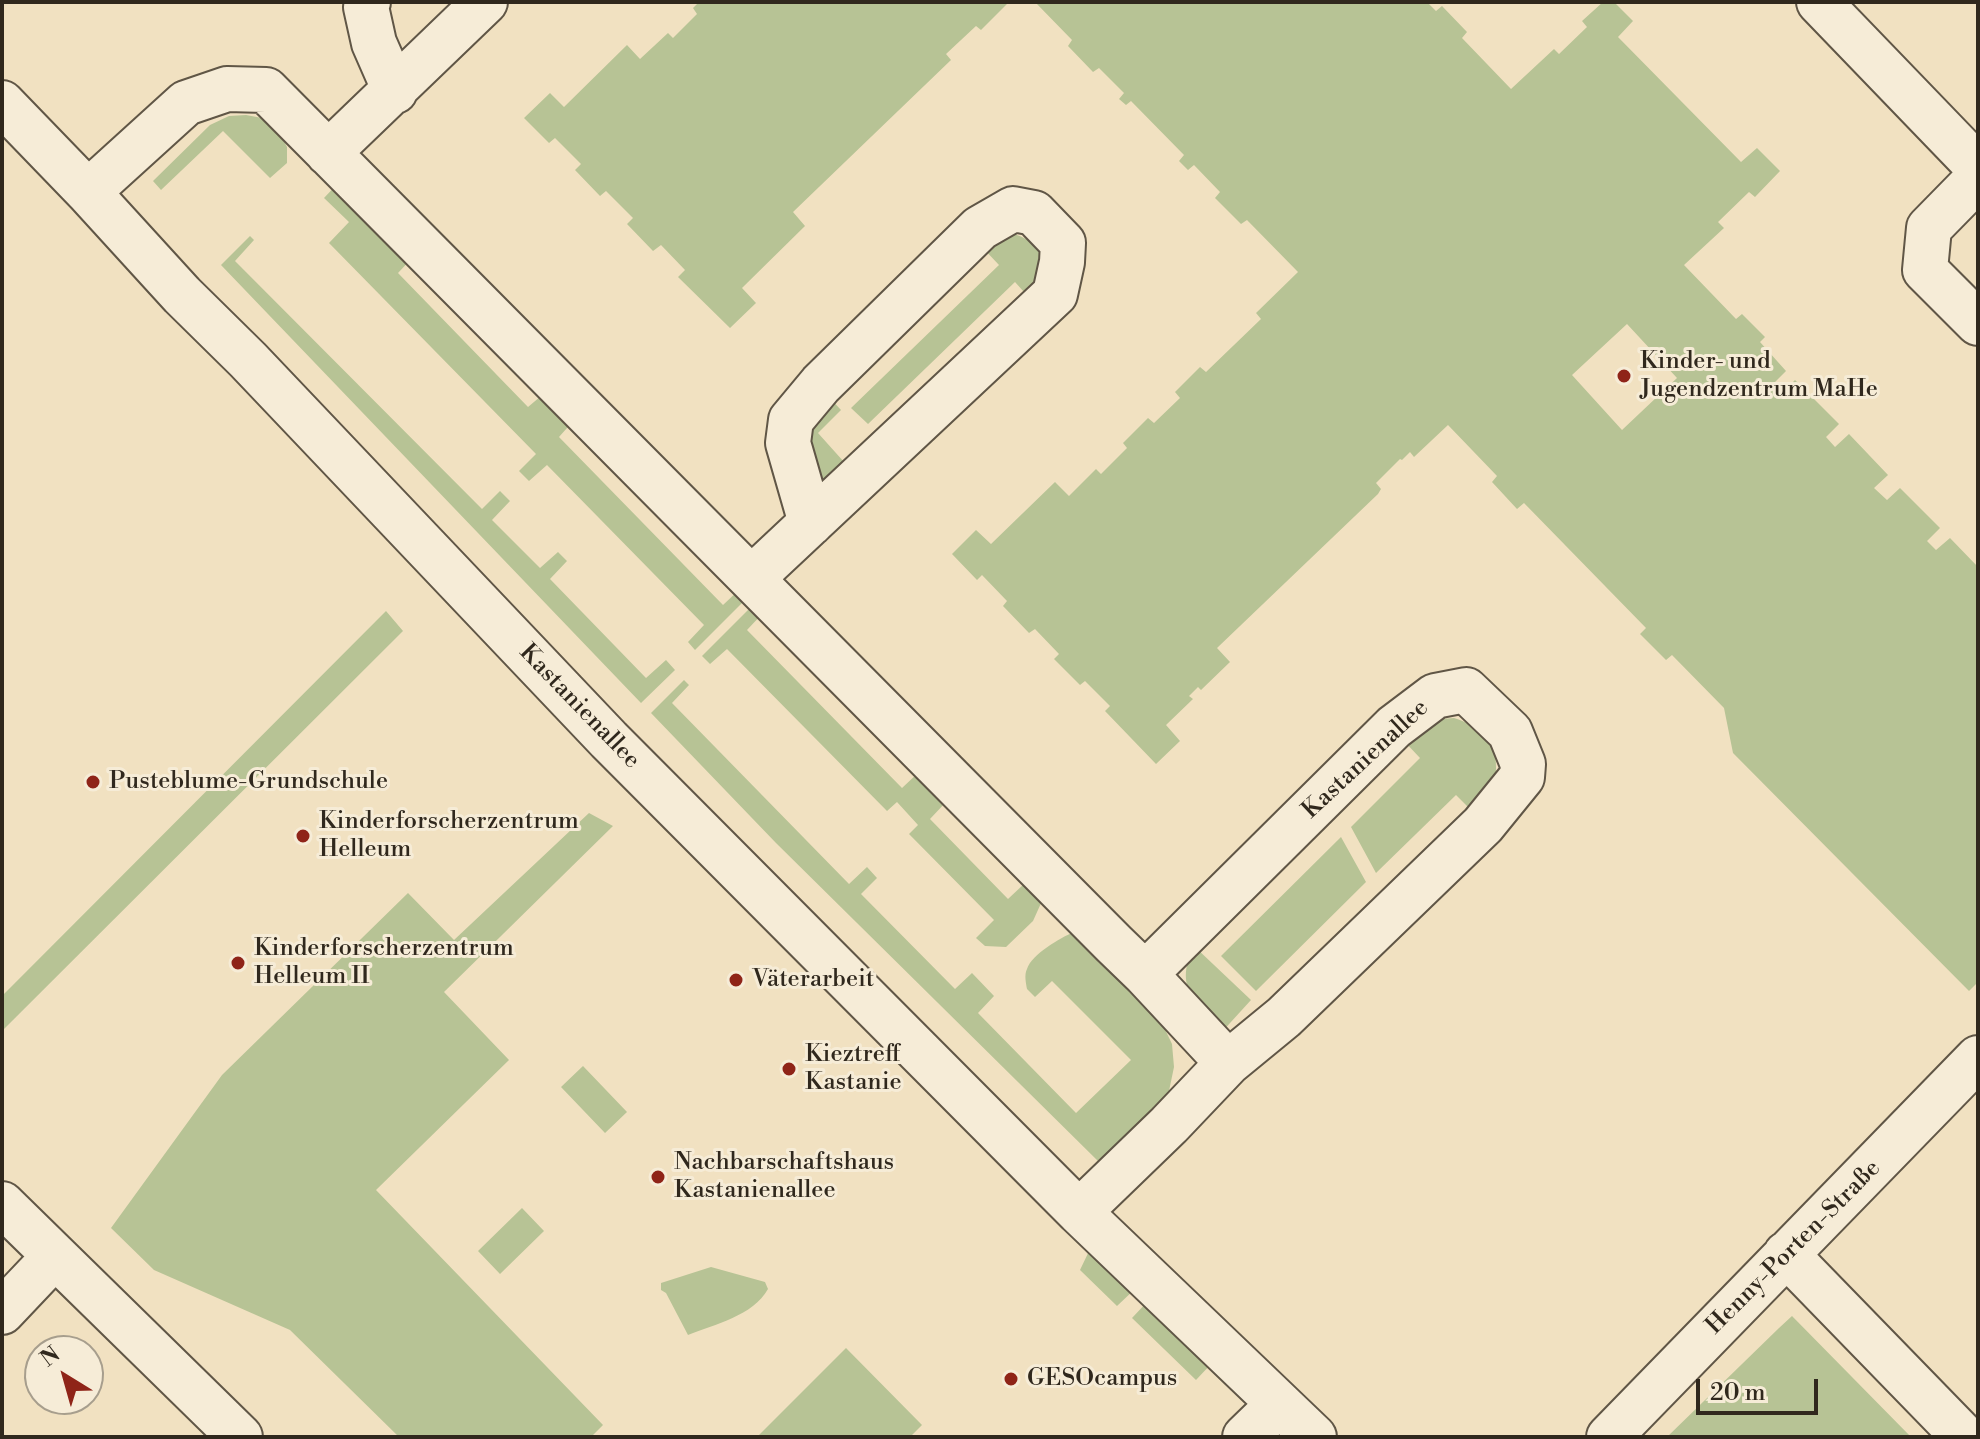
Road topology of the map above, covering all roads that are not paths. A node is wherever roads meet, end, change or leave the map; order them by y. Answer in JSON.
{"nodes":[{"id":1,"x":368,"y":2,"type":"edge"},
{"id":2,"x":485,"y":2,"type":"edge"},
{"id":3,"x":1819,"y":2,"type":"edge"},
{"id":4,"x":395,"y":91,"type":"junction"},
{"id":5,"x":2,"y":103,"type":"edge"},
{"id":6,"x":328,"y":153,"type":"junction"},
{"id":7,"x":1978,"y":167,"type":"edge"},
{"id":8,"x":1978,"y":178,"type":"edge"},
{"id":9,"x":88,"y":192,"type":"junction"},
{"id":10,"x":1978,"y":323,"type":"edge"},
{"id":11,"x":811,"y":523,"type":"junction"},
{"id":12,"x":752,"y":578,"type":"junction"},
{"id":13,"x":1145,"y":974,"type":"junction"},
{"id":14,"x":1978,"y":1058,"type":"edge"},
{"id":15,"x":1228,"y":1063,"type":"junction"},
{"id":16,"x":2,"y":1204,"type":"edge"},
{"id":17,"x":1079,"y":1212,"type":"junction"},
{"id":18,"x":1786,"y":1254,"type":"junction"},
{"id":19,"x":55,"y":1256,"type":"junction"},
{"id":20,"x":2,"y":1312,"type":"edge"},
{"id":21,"x":1279,"y":1404,"type":"junction"},
{"id":22,"x":240,"y":1437,"type":"edge"},
{"id":23,"x":1245,"y":1437,"type":"edge"},
{"id":24,"x":1314,"y":1437,"type":"edge"},
{"id":25,"x":1609,"y":1437,"type":"edge"},
{"id":26,"x":1964,"y":1437,"type":"edge"}],
"edges":[{"from":1,"to":4,"type":"street"},
{"from":2,"to":4,"type":"street"},
{"from":3,"to":7,"type":"street"},
{"from":4,"to":6,"type":"street"},
{"from":5,"to":9,"type":"street","name":"Kastanienallee"},
{"from":6,"to":9,"type":"street"},
{"from":6,"to":12,"type":"street"},
{"from":8,"to":10,"type":"street"},
{"from":9,"to":17,"type":"street","name":"Kastanienallee"},
{"from":11,"to":11,"type":"street"},
{"from":11,"to":12,"type":"street"},
{"from":12,"to":13,"type":"street"},
{"from":13,"to":15,"type":"street"},
{"from":13,"to":15,"type":"street","name":"Kastanienallee"},
{"from":14,"to":18,"type":"street","name":"Henny-Porten-Straße"},
{"from":15,"to":17,"type":"street","name":"Kastanienallee"},
{"from":16,"to":19,"type":"street"},
{"from":17,"to":21,"type":"street","name":"Kastanienallee"},
{"from":18,"to":25,"type":"street","name":"Henny-Porten-Straße"},
{"from":18,"to":26,"type":"street"},
{"from":19,"to":20,"type":"street"},
{"from":19,"to":22,"type":"street"},
{"from":21,"to":23,"type":"street"},
{"from":21,"to":24,"type":"street","name":"Kastanienallee"}]}
